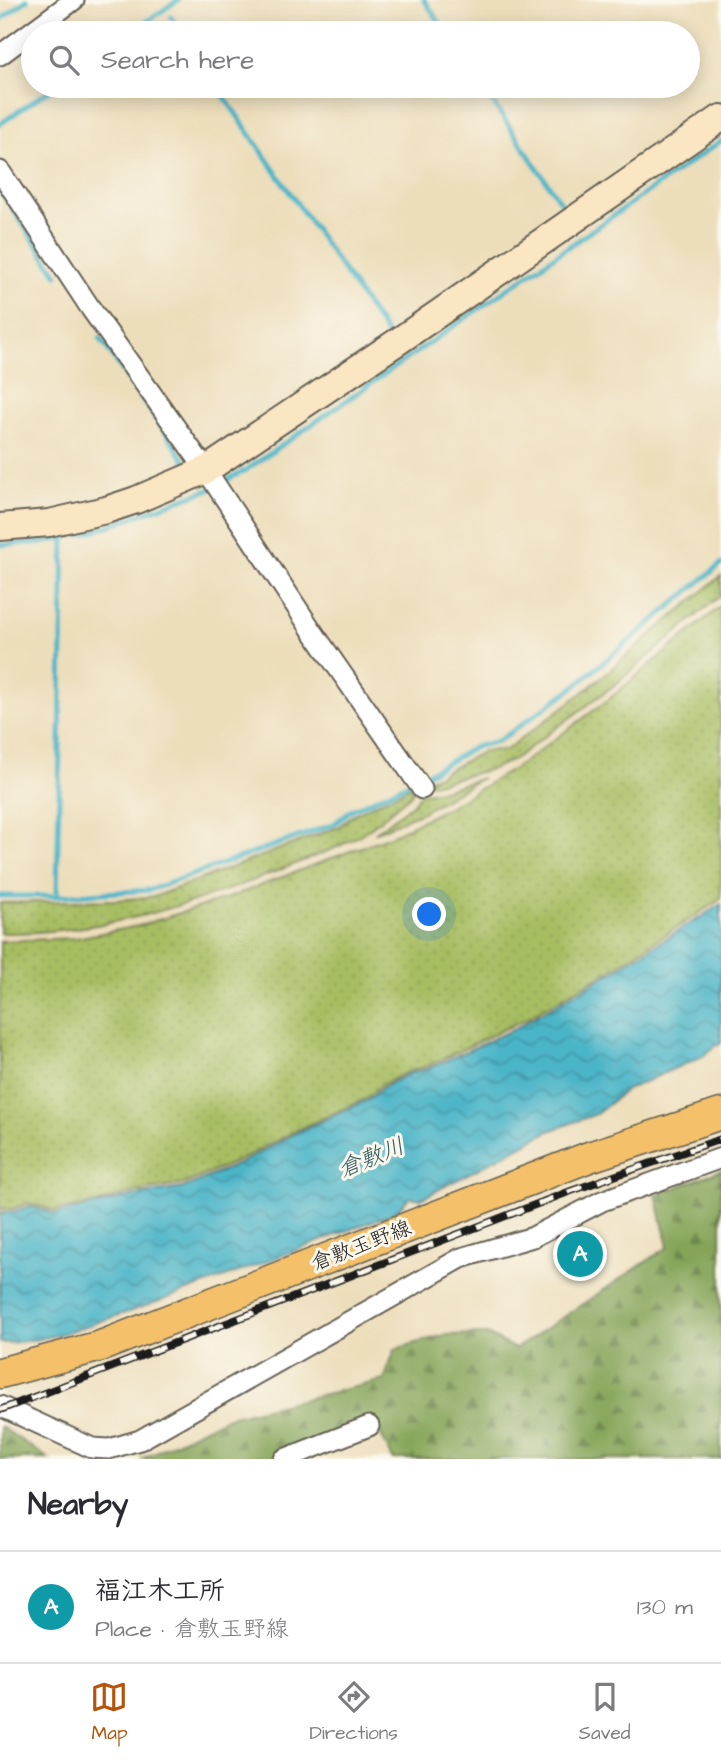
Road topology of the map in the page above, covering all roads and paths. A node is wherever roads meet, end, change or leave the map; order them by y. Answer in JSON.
{"nodes":[{"id":1,"x":74,"y":0,"type":"edge"},
{"id":2,"x":46,"y":21,"type":"edge"},
{"id":3,"x":21,"y":39,"type":"edge"},
{"id":4,"x":0,"y":55,"type":"edge"},
{"id":5,"x":721,"y":118,"type":"edge"},
{"id":6,"x":0,"y":171,"type":"edge"},
{"id":7,"x":213,"y":481,"type":"junction"},
{"id":8,"x":0,"y":527,"type":"edge"},
{"id":9,"x":418,"y":783,"type":"dead end"},
{"id":10,"x":721,"y":1114,"type":"edge"},
{"id":11,"x":721,"y":1158,"type":"edge"},
{"id":12,"x":0,"y":1373,"type":"edge"},
{"id":13,"x":0,"y":1406,"type":"edge"},
{"id":14,"x":369,"y":1426,"type":"dead end"},
{"id":15,"x":100,"y":1454,"type":"edge"},
{"id":16,"x":284,"y":1459,"type":"edge"}],
"edges":[{"from":1,"to":2,"type":"street"},
{"from":3,"to":4,"type":"street"},
{"from":5,"to":7,"type":"street"},
{"from":6,"to":7,"type":"street"},
{"from":7,"to":8,"type":"street"},
{"from":7,"to":9,"type":"street"},
{"from":10,"to":12,"type":"main road","name":"倉敷玉野線"},
{"from":11,"to":15,"type":"street"},
{"from":13,"to":15,"type":"street"},
{"from":14,"to":16,"type":"street"}]}
